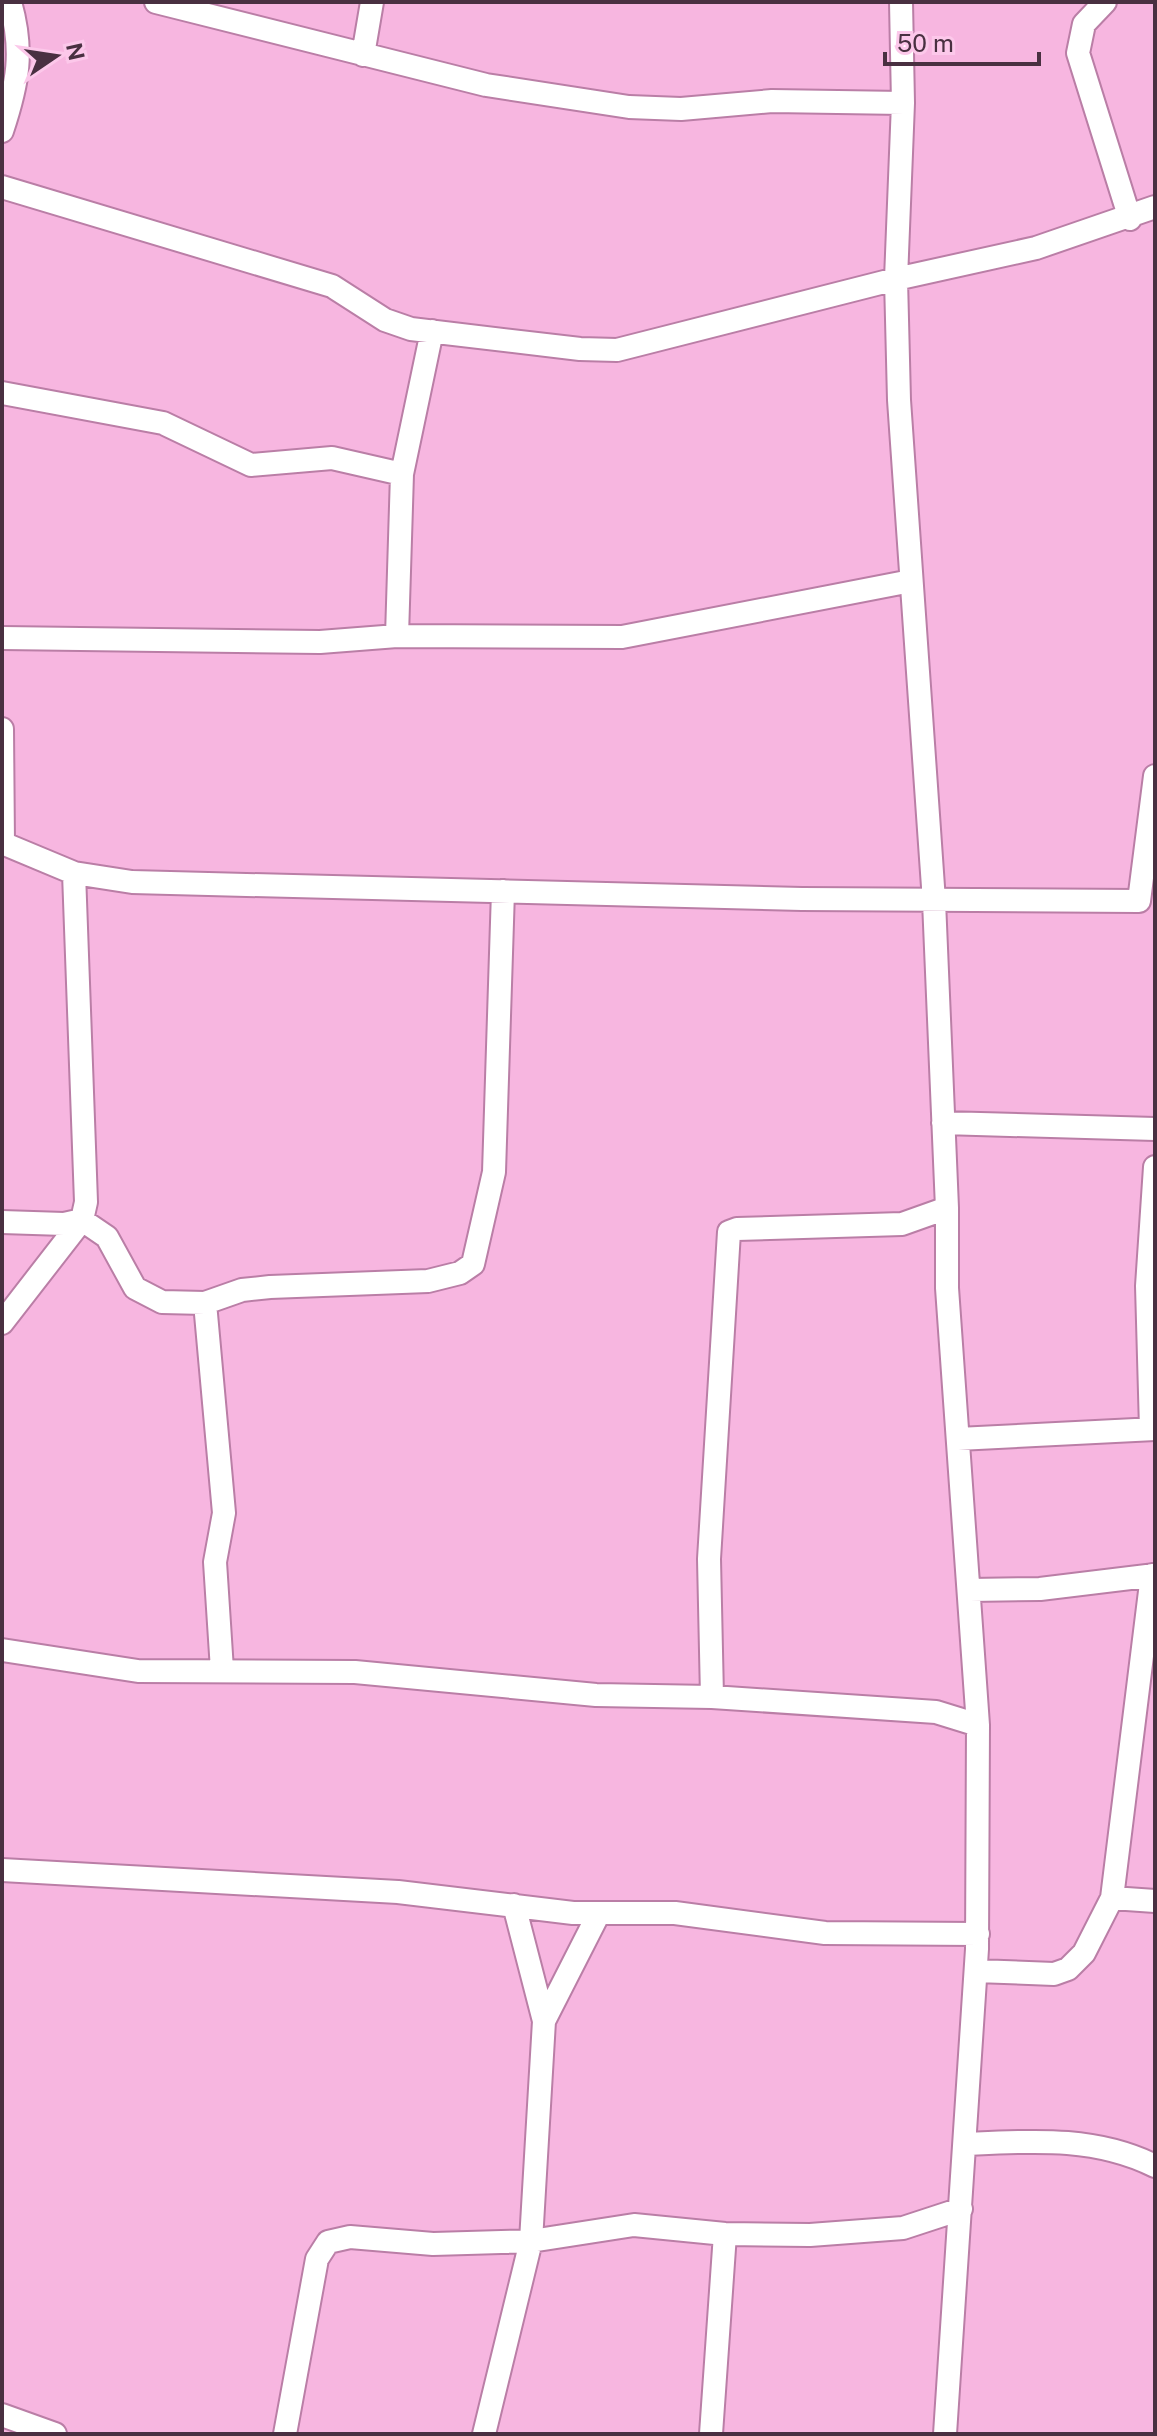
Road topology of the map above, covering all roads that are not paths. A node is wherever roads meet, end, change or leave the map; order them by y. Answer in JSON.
{"nodes":[{"id":1,"x":10,"y":2,"type":"edge"},
{"id":2,"x":156,"y":2,"type":"edge"},
{"id":3,"x":372,"y":2,"type":"edge"},
{"id":4,"x":901,"y":2,"type":"edge"},
{"id":5,"x":1105,"y":2,"type":"edge"},
{"id":6,"x":363,"y":55,"type":"junction"},
{"id":7,"x":903,"y":103,"type":"junction"},
{"id":8,"x":2,"y":131,"type":"edge"},
{"id":9,"x":2,"y":187,"type":"edge"},
{"id":10,"x":1155,"y":207,"type":"edge"},
{"id":11,"x":1130,"y":219,"type":"junction"},
{"id":12,"x":896,"y":279,"type":"junction"},
{"id":13,"x":432,"y":331,"type":"junction"},
{"id":14,"x":2,"y":393,"type":"edge"},
{"id":15,"x":402,"y":474,"type":"junction"},
{"id":16,"x":911,"y":581,"type":"junction"},
{"id":17,"x":397,"y":636,"type":"junction"},
{"id":18,"x":2,"y":638,"type":"edge"},
{"id":19,"x":2,"y":729,"type":"edge"},
{"id":20,"x":1155,"y":776,"type":"edge"},
{"id":21,"x":3,"y":843,"type":"edge"},
{"id":22,"x":74,"y":873,"type":"junction"},
{"id":23,"x":503,"y":891,"type":"junction"},
{"id":24,"x":934,"y":901,"type":"junction"},
{"id":25,"x":1147,"y":901,"type":"edge"},
{"id":26,"x":943,"y":1123,"type":"junction"},
{"id":27,"x":1155,"y":1129,"type":"edge"},
{"id":28,"x":1155,"y":1167,"type":"edge"},
{"id":29,"x":947,"y":1208,"type":"junction"},
{"id":30,"x":82,"y":1220,"type":"junction"},
{"id":31,"x":2,"y":1222,"type":"edge"},
{"id":32,"x":205,"y":1303,"type":"junction"},
{"id":33,"x":2,"y":1323,"type":"edge"},
{"id":34,"x":1153,"y":1429,"type":"edge"},
{"id":35,"x":958,"y":1439,"type":"junction"},
{"id":36,"x":1154,"y":1575,"type":"edge"},
{"id":37,"x":970,"y":1590,"type":"junction"},
{"id":38,"x":2,"y":1650,"type":"edge"},
{"id":39,"x":222,"y":1670,"type":"junction"},
{"id":40,"x":712,"y":1697,"type":"junction"},
{"id":41,"x":978,"y":1725,"type":"junction"},
{"id":42,"x":2,"y":1870,"type":"edge"},
{"id":43,"x":1112,"y":1898,"type":"junction"},
{"id":44,"x":1155,"y":1901,"type":"edge"},
{"id":45,"x":514,"y":1905,"type":"junction"},
{"id":46,"x":599,"y":1913,"type":"junction"},
{"id":47,"x":978,"y":1934,"type":"junction"},
{"id":48,"x":976,"y":1971,"type":"junction"},
{"id":49,"x":544,"y":2021,"type":"junction"},
{"id":50,"x":967,"y":2144,"type":"junction"},
{"id":51,"x":1155,"y":2166,"type":"edge"},
{"id":52,"x":961,"y":2209,"type":"junction"},
{"id":53,"x":725,"y":2234,"type":"junction"},
{"id":54,"x":531,"y":2241,"type":"junction"},
{"id":55,"x":2,"y":2415,"type":"edge"},
{"id":56,"x":55,"y":2434,"type":"edge"},
{"id":57,"x":285,"y":2434,"type":"edge"},
{"id":58,"x":484,"y":2434,"type":"edge"},
{"id":59,"x":711,"y":2434,"type":"edge"},
{"id":60,"x":945,"y":2434,"type":"edge"}],
"edges":[{"from":1,"to":8,"type":"street"},
{"from":2,"to":6,"type":"street"},
{"from":3,"to":6,"type":"street"},
{"from":4,"to":7,"type":"street"},
{"from":5,"to":11,"type":"street"},
{"from":6,"to":7,"type":"street"},
{"from":7,"to":12,"type":"street"},
{"from":9,"to":13,"type":"street"},
{"from":10,"to":11,"type":"street"},
{"from":11,"to":12,"type":"street"},
{"from":12,"to":13,"type":"street"},
{"from":12,"to":16,"type":"street"},
{"from":13,"to":15,"type":"street"},
{"from":14,"to":15,"type":"street"},
{"from":15,"to":17,"type":"street"},
{"from":16,"to":17,"type":"street"},
{"from":16,"to":24,"type":"street"},
{"from":17,"to":18,"type":"street"},
{"from":19,"to":21,"type":"street"},
{"from":20,"to":25,"type":"street"},
{"from":21,"to":22,"type":"street"},
{"from":22,"to":23,"type":"street"},
{"from":22,"to":30,"type":"street"},
{"from":23,"to":24,"type":"street"},
{"from":23,"to":32,"type":"street"},
{"from":24,"to":25,"type":"street"},
{"from":24,"to":26,"type":"street"},
{"from":26,"to":27,"type":"street"},
{"from":26,"to":29,"type":"street"},
{"from":28,"to":34,"type":"street"},
{"from":29,"to":35,"type":"street"},
{"from":29,"to":40,"type":"street"},
{"from":30,"to":31,"type":"street"},
{"from":30,"to":32,"type":"street"},
{"from":30,"to":33,"type":"street"},
{"from":32,"to":39,"type":"street"},
{"from":34,"to":35,"type":"street"},
{"from":35,"to":37,"type":"street"},
{"from":36,"to":37,"type":"street"},
{"from":36,"to":43,"type":"street"},
{"from":37,"to":41,"type":"street"},
{"from":38,"to":39,"type":"street"},
{"from":39,"to":40,"type":"street"},
{"from":40,"to":41,"type":"street"},
{"from":41,"to":47,"type":"street"},
{"from":42,"to":45,"type":"street"},
{"from":43,"to":44,"type":"street"},
{"from":43,"to":48,"type":"street"},
{"from":45,"to":46,"type":"street"},
{"from":45,"to":49,"type":"street"},
{"from":46,"to":47,"type":"street"},
{"from":46,"to":49,"type":"street"},
{"from":47,"to":48,"type":"street"},
{"from":48,"to":50,"type":"street"},
{"from":49,"to":54,"type":"street"},
{"from":50,"to":51,"type":"street"},
{"from":50,"to":52,"type":"street"},
{"from":52,"to":53,"type":"street"},
{"from":52,"to":60,"type":"street"},
{"from":53,"to":54,"type":"street"},
{"from":53,"to":59,"type":"street"},
{"from":54,"to":57,"type":"street"},
{"from":54,"to":58,"type":"street"},
{"from":55,"to":56,"type":"street"}]}
